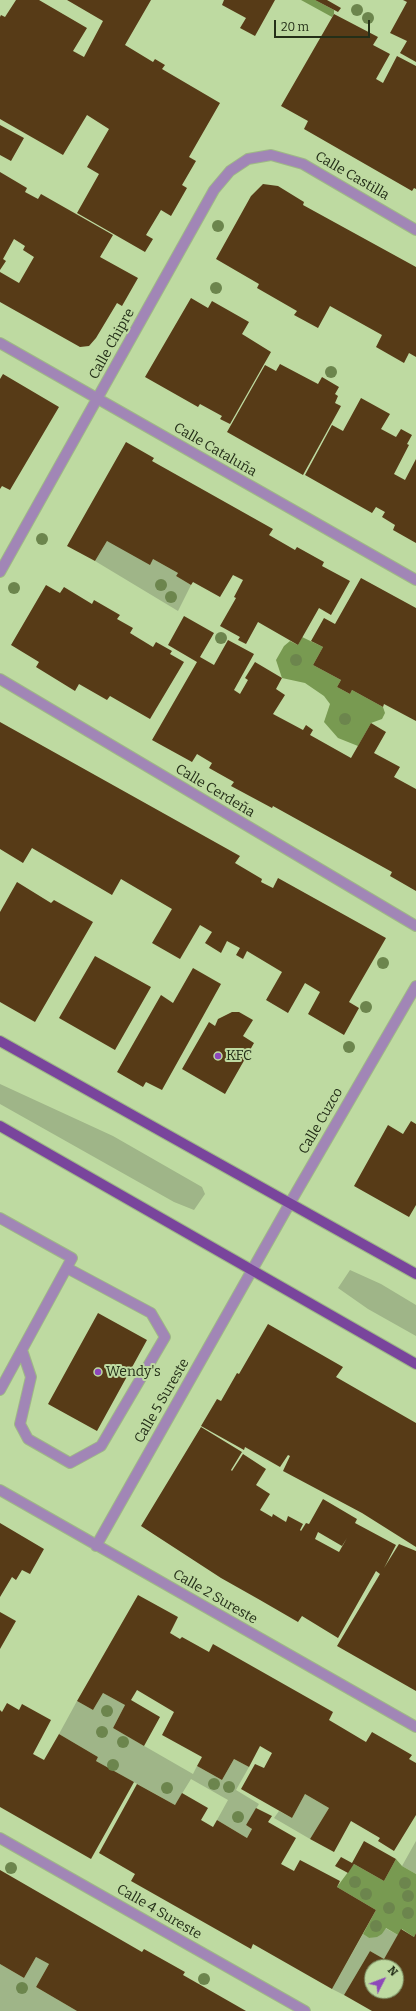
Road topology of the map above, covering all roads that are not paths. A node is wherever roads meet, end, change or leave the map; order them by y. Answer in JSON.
{"nodes":[{"id":1,"x":271,"y":155,"type":"joint"},
{"id":2,"x":416,"y":230,"type":"edge"},
{"id":3,"x":0,"y":343,"type":"edge"},
{"id":4,"x":97,"y":399,"type":"junction"},
{"id":5,"x":0,"y":572,"type":"edge"},
{"id":6,"x":416,"y":580,"type":"edge"},
{"id":7,"x":0,"y":680,"type":"edge"},
{"id":8,"x":416,"y":926,"type":"edge"},
{"id":9,"x":416,"y":986,"type":"edge"},
{"id":10,"x":0,"y":1041,"type":"edge"},
{"id":11,"x":0,"y":1126,"type":"edge"},
{"id":12,"x":290,"y":1203,"type":"junction"},
{"id":13,"x":0,"y":1218,"type":"edge"},
{"id":14,"x":67,"y":1268,"type":"junction"},
{"id":15,"x":252,"y":1270,"type":"junction"},
{"id":16,"x":416,"y":1274,"type":"edge"},
{"id":17,"x":22,"y":1350,"type":"junction"},
{"id":18,"x":416,"y":1364,"type":"edge"},
{"id":19,"x":0,"y":1390,"type":"edge"},
{"id":20,"x":0,"y":1490,"type":"edge"},
{"id":21,"x":96,"y":1546,"type":"junction"},
{"id":22,"x":416,"y":1727,"type":"edge"},
{"id":23,"x":0,"y":1838,"type":"edge"},
{"id":24,"x":305,"y":2011,"type":"edge"}],
"edges":[{"from":1,"to":2,"type":"street","name":"Calle Castilla"},
{"from":1,"to":4,"type":"street","name":"Calle Chipre"},
{"from":3,"to":4,"type":"street","name":"Calle Cataluña"},
{"from":4,"to":5,"type":"street","name":"Calle Chipre"},
{"from":4,"to":6,"type":"street","name":"Calle Cataluña"},
{"from":7,"to":8,"type":"street","name":"Calle Cerdeña"},
{"from":9,"to":12,"type":"street","name":"Calle Cuzco"},
{"from":10,"to":12,"type":"main road"},
{"from":11,"to":15,"type":"main road"},
{"from":12,"to":15,"type":"street","name":"Calle Cuzco"},
{"from":12,"to":16,"type":"main road"},
{"from":13,"to":14,"type":"street"},
{"from":14,"to":17,"type":"street"},
{"from":14,"to":17,"type":"street"},
{"from":15,"to":18,"type":"main road"},
{"from":15,"to":21,"type":"street","name":"Calle 5 Sureste"},
{"from":17,"to":19,"type":"street"},
{"from":20,"to":21,"type":"street","name":"Calle 2 Sureste"},
{"from":21,"to":22,"type":"street","name":"Calle 2 Sureste"},
{"from":23,"to":24,"type":"street","name":"Calle 4 Sureste"}]}
